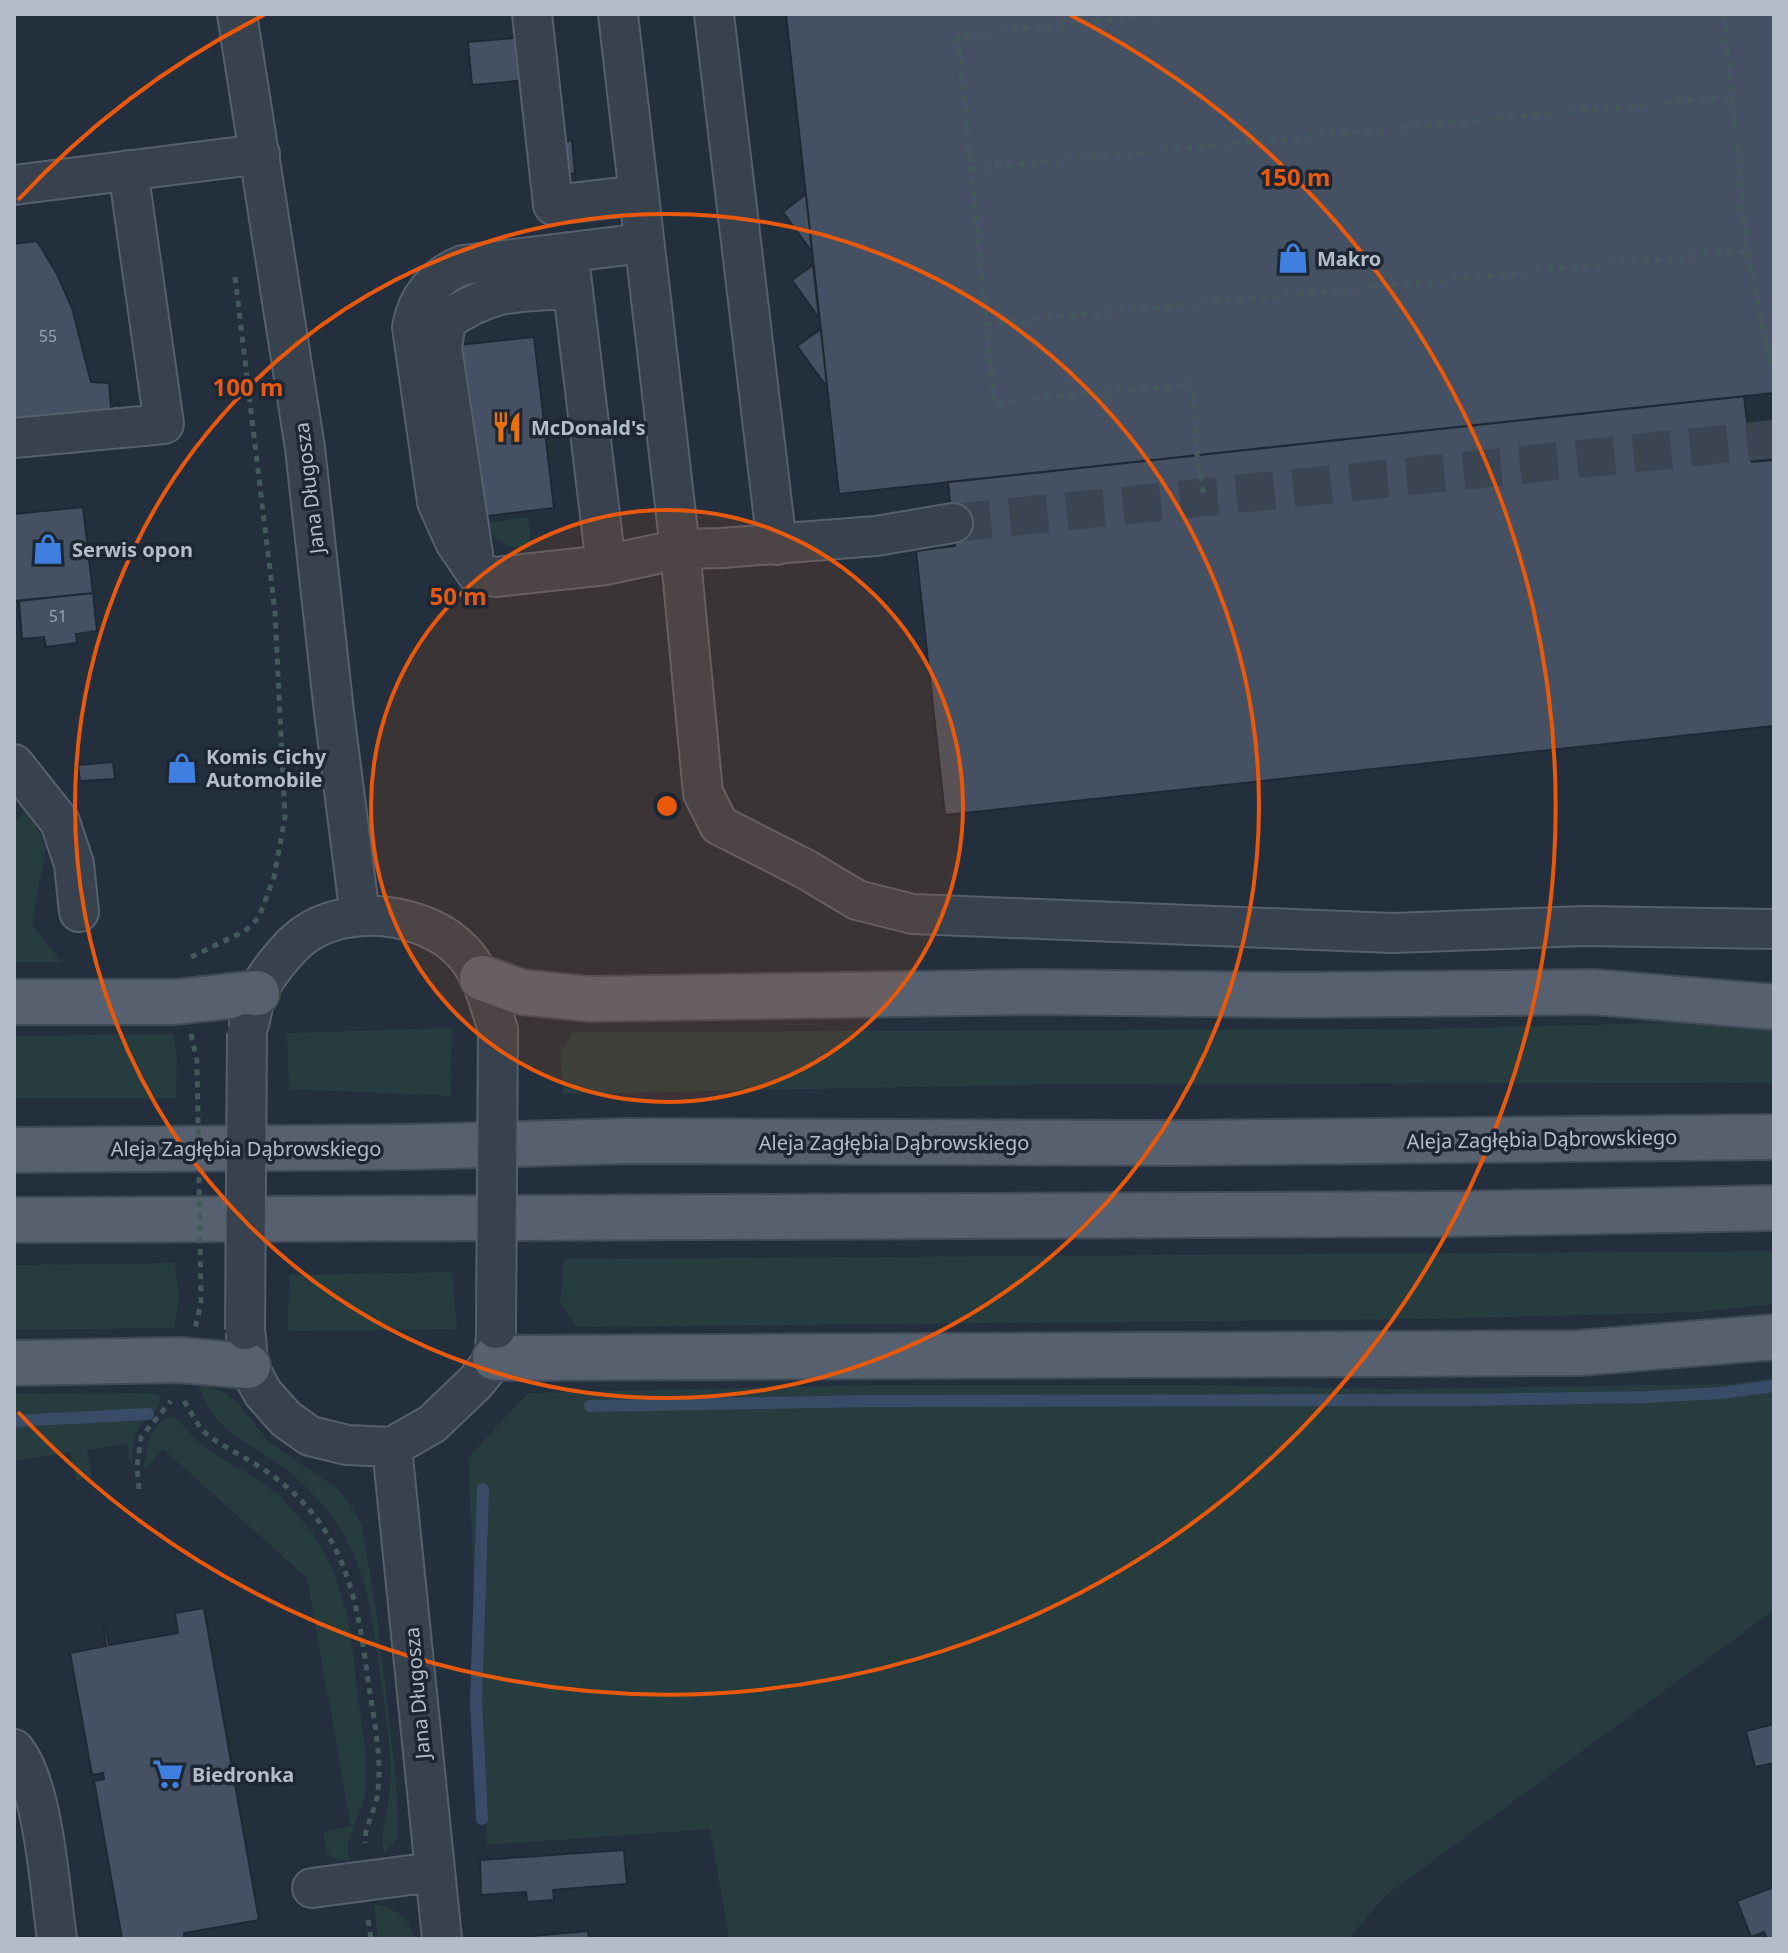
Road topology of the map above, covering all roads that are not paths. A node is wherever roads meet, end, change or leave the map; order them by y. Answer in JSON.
{"nodes":[{"id":1,"x":237,"y":14,"type":"edge"},
{"id":2,"x":532,"y":14,"type":"edge"},
{"id":3,"x":618,"y":14,"type":"edge"},
{"id":4,"x":714,"y":14,"type":"edge"},
{"id":5,"x":260,"y":154,"type":"junction"},
{"id":6,"x":128,"y":170,"type":"junction"},
{"id":7,"x":14,"y":185,"type":"edge"},
{"id":8,"x":639,"y":195,"type":"junction"},
{"id":9,"x":644,"y":243,"type":"junction"},
{"id":10,"x":568,"y":251,"type":"junction"},
{"id":11,"x":573,"y":289,"type":"junction"},
{"id":12,"x":14,"y":438,"type":"edge"},
{"id":13,"x":953,"y":523,"type":"tunnel mouth"},
{"id":14,"x":777,"y":545,"type":"junction"},
{"id":15,"x":680,"y":549,"type":"junction"},
{"id":16,"x":606,"y":565,"type":"junction"},
{"id":17,"x":476,"y":573,"type":"junction"},
{"id":18,"x":14,"y":764,"type":"edge"},
{"id":19,"x":79,"y":912,"type":"dead end"},
{"id":20,"x":360,"y":916,"type":"junction"},
{"id":21,"x":1774,"y":929,"type":"edge"},
{"id":22,"x":482,"y":978,"type":"junction"},
{"id":23,"x":14,"y":1002,"type":"edge"},
{"id":24,"x":1774,"y":1007,"type":"edge"},
{"id":25,"x":252,"y":1013,"type":"junction"},
{"id":26,"x":1774,"y":1137,"type":"edge"},
{"id":27,"x":14,"y":1150,"type":"edge"},
{"id":28,"x":1774,"y":1208,"type":"edge"},
{"id":29,"x":14,"y":1220,"type":"edge"},
{"id":30,"x":1774,"y":1337,"type":"edge"},
{"id":31,"x":496,"y":1344,"type":"junction"},
{"id":32,"x":247,"y":1348,"type":"junction"},
{"id":33,"x":14,"y":1363,"type":"edge"},
{"id":34,"x":392,"y":1447,"type":"junction"},
{"id":35,"x":14,"y":1749,"type":"edge"},
{"id":36,"x":433,"y":1872,"type":"junction"},
{"id":37,"x":312,"y":1888,"type":"dead end"},
{"id":38,"x":57,"y":1939,"type":"edge"},
{"id":39,"x":442,"y":1939,"type":"edge"}],
"edges":[{"from":1,"to":5,"type":"street","name":"Jana Długosza"},
{"from":2,"to":8,"type":"street"},
{"from":3,"to":8,"type":"street"},
{"from":4,"to":14,"type":"street"},
{"from":5,"to":6,"type":"street"},
{"from":5,"to":20,"type":"street","name":"Jana Długosza"},
{"from":6,"to":7,"type":"street"},
{"from":6,"to":12,"type":"street"},
{"from":8,"to":9,"type":"street"},
{"from":9,"to":10,"type":"street"},
{"from":9,"to":15,"type":"street"},
{"from":10,"to":11,"type":"street"},
{"from":10,"to":17,"type":"street"},
{"from":11,"to":16,"type":"street"},
{"from":11,"to":17,"type":"street"},
{"from":13,"to":14,"type":"street"},
{"from":14,"to":15,"type":"street"},
{"from":15,"to":16,"type":"street"},
{"from":15,"to":21,"type":"street"},
{"from":16,"to":17,"type":"street"},
{"from":18,"to":19,"type":"street"},
{"from":20,"to":22,"type":"street"},
{"from":20,"to":25,"type":"street"},
{"from":22,"to":24,"type":"main road"},
{"from":22,"to":31,"type":"street","bridge":true},
{"from":23,"to":25,"type":"main road"},
{"from":25,"to":32,"type":"street","bridge":true},
{"from":26,"to":27,"type":"main road","name":"Aleja Zagłębia Dąbrowskiego"},
{"from":28,"to":29,"type":"main road"},
{"from":30,"to":31,"type":"main road"},
{"from":31,"to":34,"type":"street"},
{"from":32,"to":33,"type":"main road"},
{"from":32,"to":34,"type":"street"},
{"from":34,"to":36,"type":"street","name":"Jana Długosza"},
{"from":35,"to":38,"type":"street"},
{"from":36,"to":37,"type":"street"},
{"from":36,"to":39,"type":"street","name":"Jana Długosza"}]}
